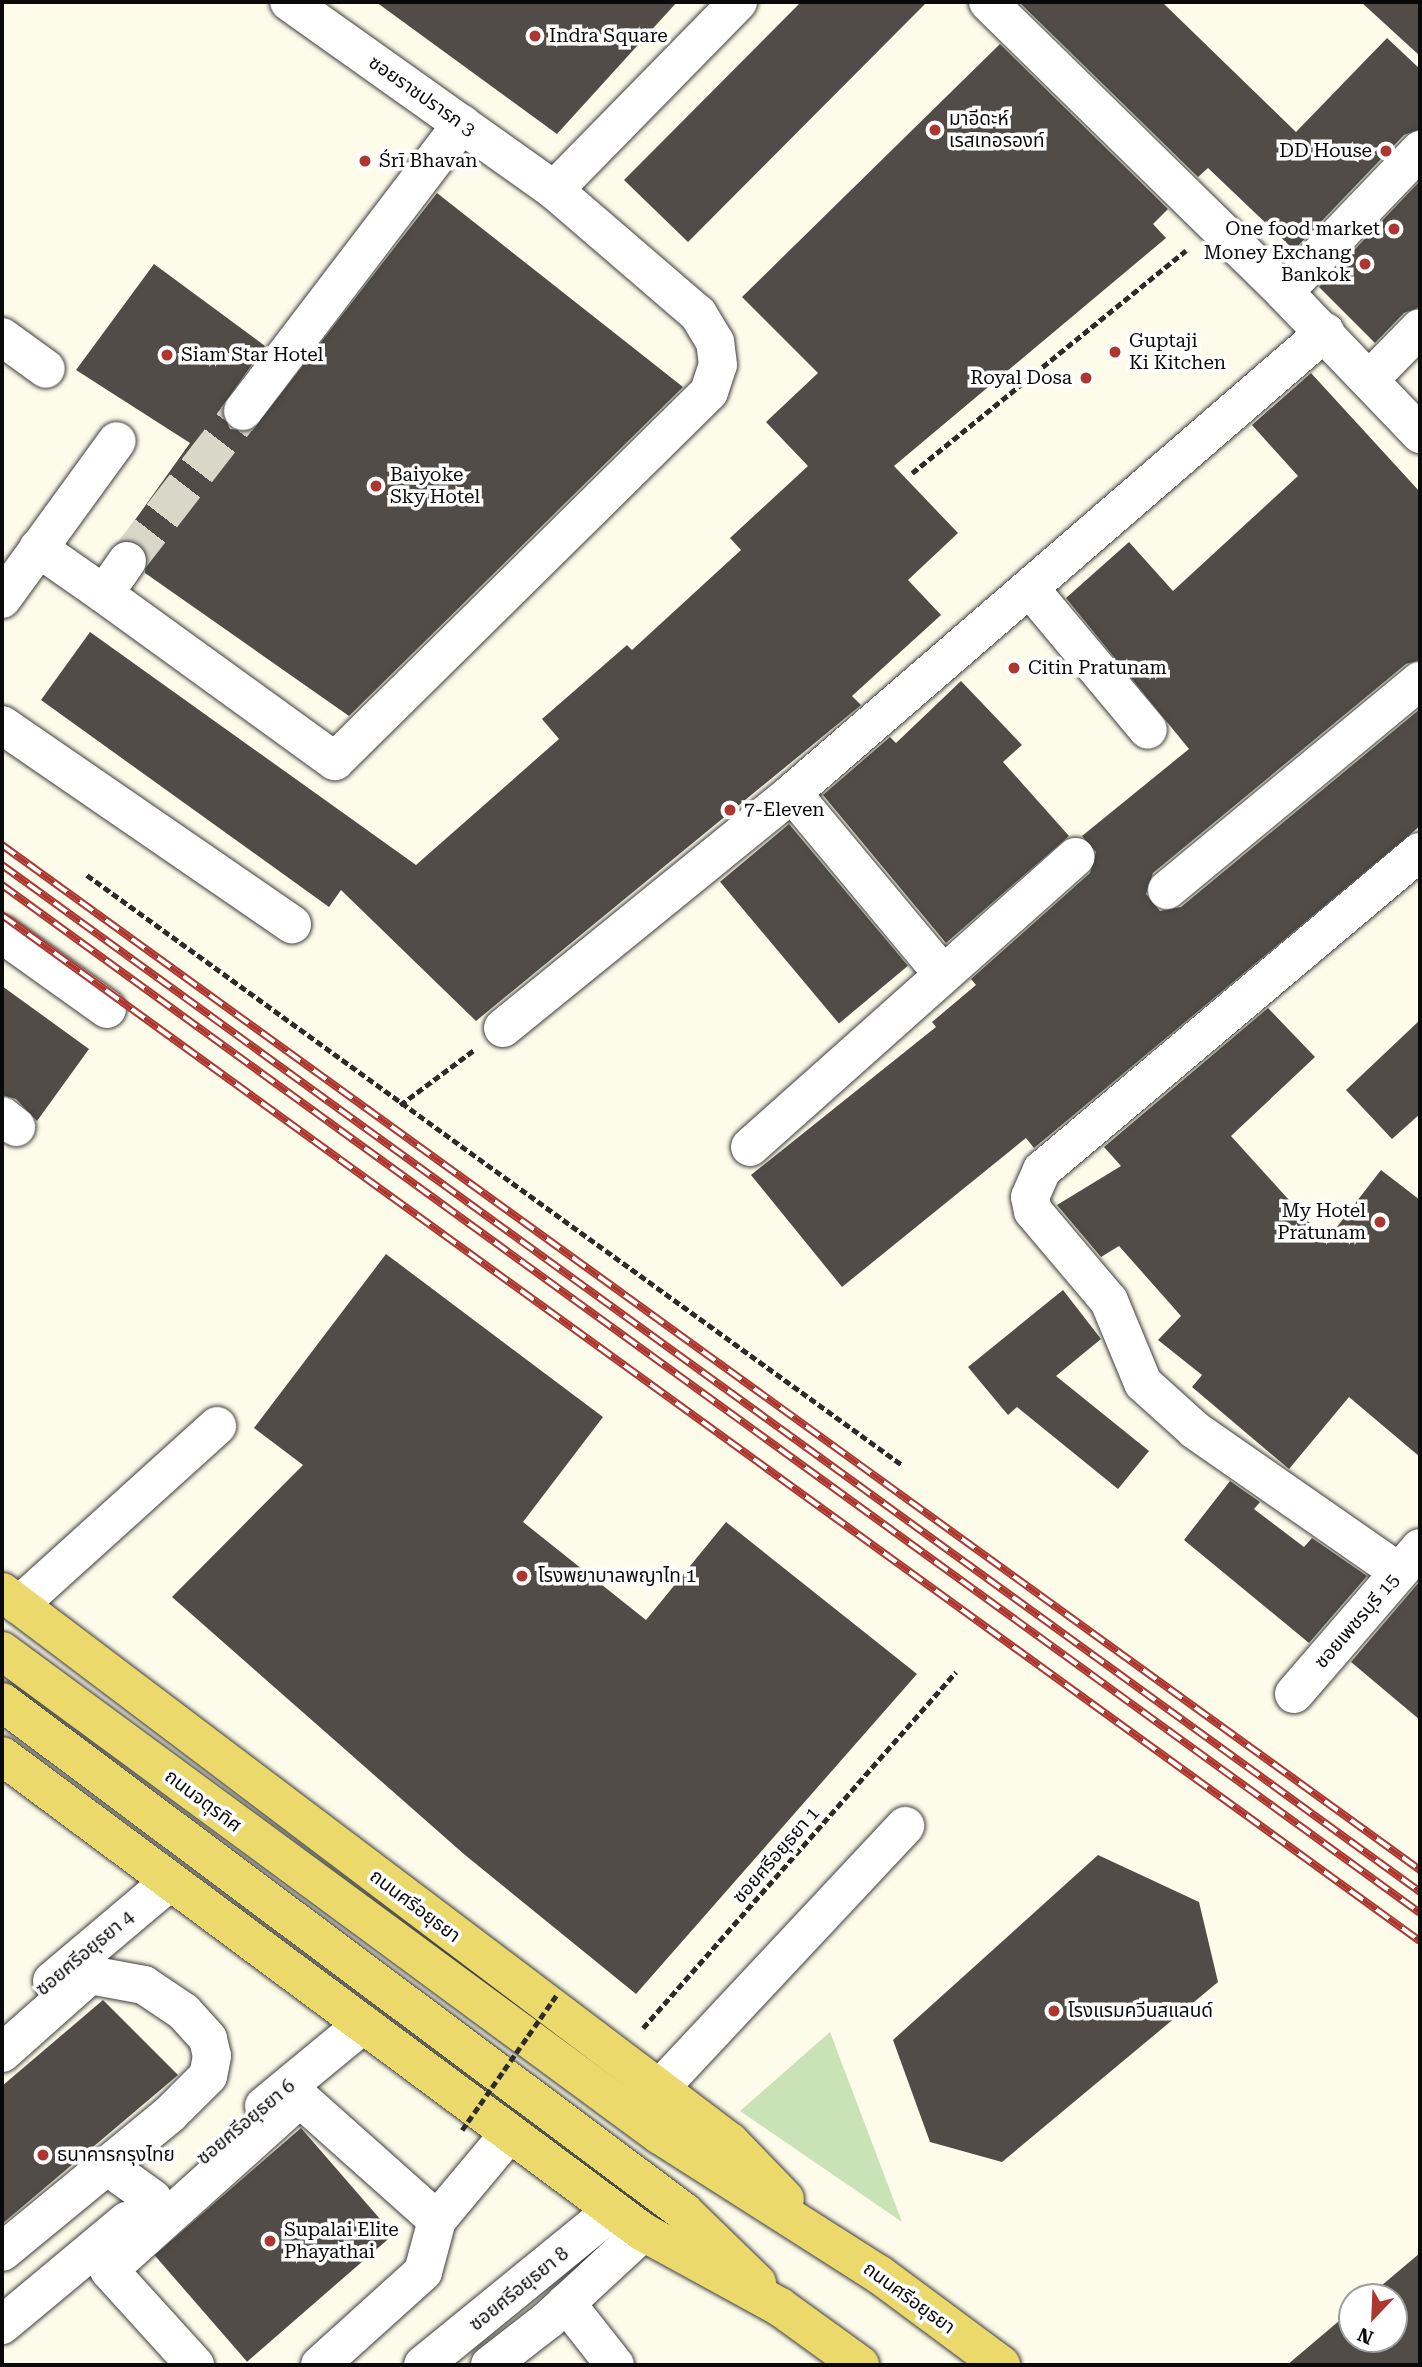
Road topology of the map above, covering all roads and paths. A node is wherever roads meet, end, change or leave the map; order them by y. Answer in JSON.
{"nodes":[{"id":1,"x":289,"y":2,"type":"edge"},
{"id":2,"x":738,"y":2,"type":"edge"},
{"id":3,"x":988,"y":2,"type":"edge"},
{"id":4,"x":462,"y":124,"type":"junction"},
{"id":5,"x":1420,"y":150,"type":"edge"},
{"id":6,"x":554,"y":190,"type":"junction"},
{"id":7,"x":1216,"y":225,"type":"junction"},
{"id":8,"x":1284,"y":292,"type":"junction"},
{"id":9,"x":1420,"y":328,"type":"edge"},
{"id":10,"x":1325,"y":332,"type":"junction"},
{"id":11,"x":2,"y":337,"type":"edge"},
{"id":12,"x":46,"y":369,"type":"dead end"},
{"id":13,"x":1370,"y":379,"type":"junction"},
{"id":14,"x":243,"y":411,"type":"tunnel mouth"},
{"id":15,"x":1420,"y":434,"type":"edge"},
{"id":16,"x":117,"y":441,"type":"dead end"},
{"id":17,"x":912,"y":473,"type":"dead end"},
{"id":18,"x":38,"y":548,"type":"junction"},
{"id":19,"x":127,"y":561,"type":"tunnel mouth"},
{"id":20,"x":1031,"y":590,"type":"junction"},
{"id":21,"x":104,"y":594,"type":"junction"},
{"id":22,"x":2,"y":599,"type":"edge"},
{"id":23,"x":1420,"y":681,"type":"edge"},
{"id":24,"x":2,"y":725,"type":"edge"},
{"id":25,"x":1148,"y":730,"type":"dead end"},
{"id":26,"x":792,"y":793,"type":"junction"},
{"id":27,"x":1420,"y":852,"type":"edge"},
{"id":28,"x":1075,"y":857,"type":"dead end"},
{"id":29,"x":87,"y":875,"type":"dead end"},
{"id":30,"x":1167,"y":890,"type":"dead end"},
{"id":31,"x":292,"y":924,"type":"dead end"},
{"id":32,"x":2,"y":934,"type":"edge"},
{"id":33,"x":942,"y":973,"type":"junction"},
{"id":34,"x":107,"y":1009,"type":"dead end"},
{"id":35,"x":503,"y":1028,"type":"joint"},
{"id":36,"x":400,"y":1106,"type":"junction"},
{"id":37,"x":750,"y":1147,"type":"dead end"},
{"id":38,"x":217,"y":1426,"type":"dead end"},
{"id":39,"x":902,"y":1465,"type":"dead end"},
{"id":40,"x":1410,"y":1560,"type":"edge"},
{"id":41,"x":10,"y":1598,"type":"edge"},
{"id":42,"x":2,"y":1651,"type":"edge"},
{"id":43,"x":956,"y":1672,"type":"dead end"},
{"id":44,"x":1294,"y":1694,"type":"dead end"},
{"id":45,"x":2,"y":1702,"type":"edge"},
{"id":46,"x":2,"y":1756,"type":"edge"},
{"id":47,"x":905,"y":1826,"type":"dead end"},
{"id":48,"x":168,"y":1883,"type":"junction"},
{"id":49,"x":405,"y":1951,"type":"joint"},
{"id":50,"x":558,"y":1993,"type":"dead end"},
{"id":51,"x":2,"y":2023,"type":"edge"},
{"id":52,"x":360,"y":2026,"type":"junction"},
{"id":53,"x":2,"y":2053,"type":"edge"},
{"id":54,"x":617,"y":2057,"type":"junction"},
{"id":55,"x":660,"y":2088,"type":"junction"},
{"id":56,"x":461,"y":2130,"type":"dead end"},
{"id":57,"x":509,"y":2134,"type":"junction"},
{"id":58,"x":110,"y":2168,"type":"junction"},
{"id":59,"x":153,"y":2199,"type":"junction"},
{"id":60,"x":437,"y":2220,"type":"junction"},
{"id":61,"x":628,"y":2221,"type":"junction"},
{"id":62,"x":816,"y":2232,"type":"junction"},
{"id":63,"x":2,"y":2252,"type":"edge"},
{"id":64,"x":566,"y":2303,"type":"junction"},
{"id":65,"x":780,"y":2307,"type":"junction"},
{"id":66,"x":2,"y":2325,"type":"edge"},
{"id":67,"x":195,"y":2365,"type":"edge"},
{"id":68,"x":320,"y":2365,"type":"edge"},
{"id":69,"x":424,"y":2365,"type":"edge"},
{"id":70,"x":490,"y":2365,"type":"edge"},
{"id":71,"x":615,"y":2365,"type":"edge"},
{"id":72,"x":860,"y":2365,"type":"edge"},
{"id":73,"x":1001,"y":2365,"type":"edge"}],
"edges":[{"from":1,"to":4,"type":"street","name":"ซอยราชปรารภ 3"},
{"from":2,"to":6,"type":"street"},
{"from":3,"to":7,"type":"street"},
{"from":4,"to":6,"type":"street","name":"ซอยราชปรารภ 3"},
{"from":4,"to":14,"type":"street"},
{"from":5,"to":8,"type":"street"},
{"from":6,"to":21,"type":"street","name":"ซอยราชปรารภ 3"},
{"from":7,"to":8,"type":"street"},
{"from":7,"to":17,"type":"path"},
{"from":8,"to":10,"type":"street"},
{"from":9,"to":13,"type":"street"},
{"from":10,"to":13,"type":"street"},
{"from":10,"to":20,"type":"street"},
{"from":11,"to":12,"type":"street"},
{"from":13,"to":15,"type":"street"},
{"from":16,"to":18,"type":"street"},
{"from":18,"to":21,"type":"street"},
{"from":18,"to":22,"type":"street"},
{"from":19,"to":21,"type":"street"},
{"from":20,"to":25,"type":"street"},
{"from":20,"to":26,"type":"street"},
{"from":23,"to":30,"type":"street"},
{"from":24,"to":31,"type":"street"},
{"from":26,"to":33,"type":"street"},
{"from":26,"to":35,"type":"street"},
{"from":27,"to":40,"type":"street"},
{"from":28,"to":33,"type":"street"},
{"from":29,"to":36,"type":"path"},
{"from":32,"to":34,"type":"street"},
{"from":33,"to":37,"type":"street"},
{"from":35,"to":36,"type":"path"},
{"from":36,"to":39,"type":"path"},
{"from":38,"to":41,"type":"street"},
{"from":40,"to":44,"type":"street","name":"ซอยเพชรบุรี 15"},
{"from":41,"to":54,"type":"main road","name":"ถนนศรีอยุธยา"},
{"from":42,"to":49,"type":"main road","name":"ถนนจตุรทิศ"},
{"from":43,"to":54,"type":"path","name":"ซอยศรีอยุธยา 1"},
{"from":45,"to":65,"type":"main road","name":"ถนนจตุรทิศ"},
{"from":46,"to":48,"type":"main road"},
{"from":47,"to":55,"type":"street"},
{"from":48,"to":51,"type":"street","name":"ซอยศรีอยุธยา 4"},
{"from":48,"to":52,"type":"main road"},
{"from":49,"to":62,"type":"main road","name":"ถนนศรีอยุธยา"},
{"from":50,"to":56,"type":"path","bridge":true},
{"from":52,"to":57,"type":"main road"},
{"from":52,"to":59,"type":"street","name":"ซอยศรีอยุธยา 6"},
{"from":53,"to":58,"type":"street"},
{"from":54,"to":55,"type":"main road","name":"ถนนศรีอยุธยา"},
{"from":55,"to":62,"type":"main road","name":"ถนนศรีอยุธยา"},
{"from":57,"to":60,"type":"street"},
{"from":57,"to":61,"type":"main road"},
{"from":58,"to":59,"type":"street"},
{"from":58,"to":63,"type":"street"},
{"from":59,"to":66,"type":"street","name":"ซอยศรีอยุธยา 6"},
{"from":60,"to":67,"type":"street"},
{"from":60,"to":68,"type":"street"},
{"from":61,"to":64,"type":"street"},
{"from":61,"to":65,"type":"main road"},
{"from":61,"to":69,"type":"street","name":"ซอยศรีอยุธยา 8"},
{"from":62,"to":73,"type":"main road","name":"ถนนศรีอยุธยา"},
{"from":64,"to":70,"type":"street"},
{"from":64,"to":71,"type":"street"},
{"from":65,"to":72,"type":"main road"}]}
